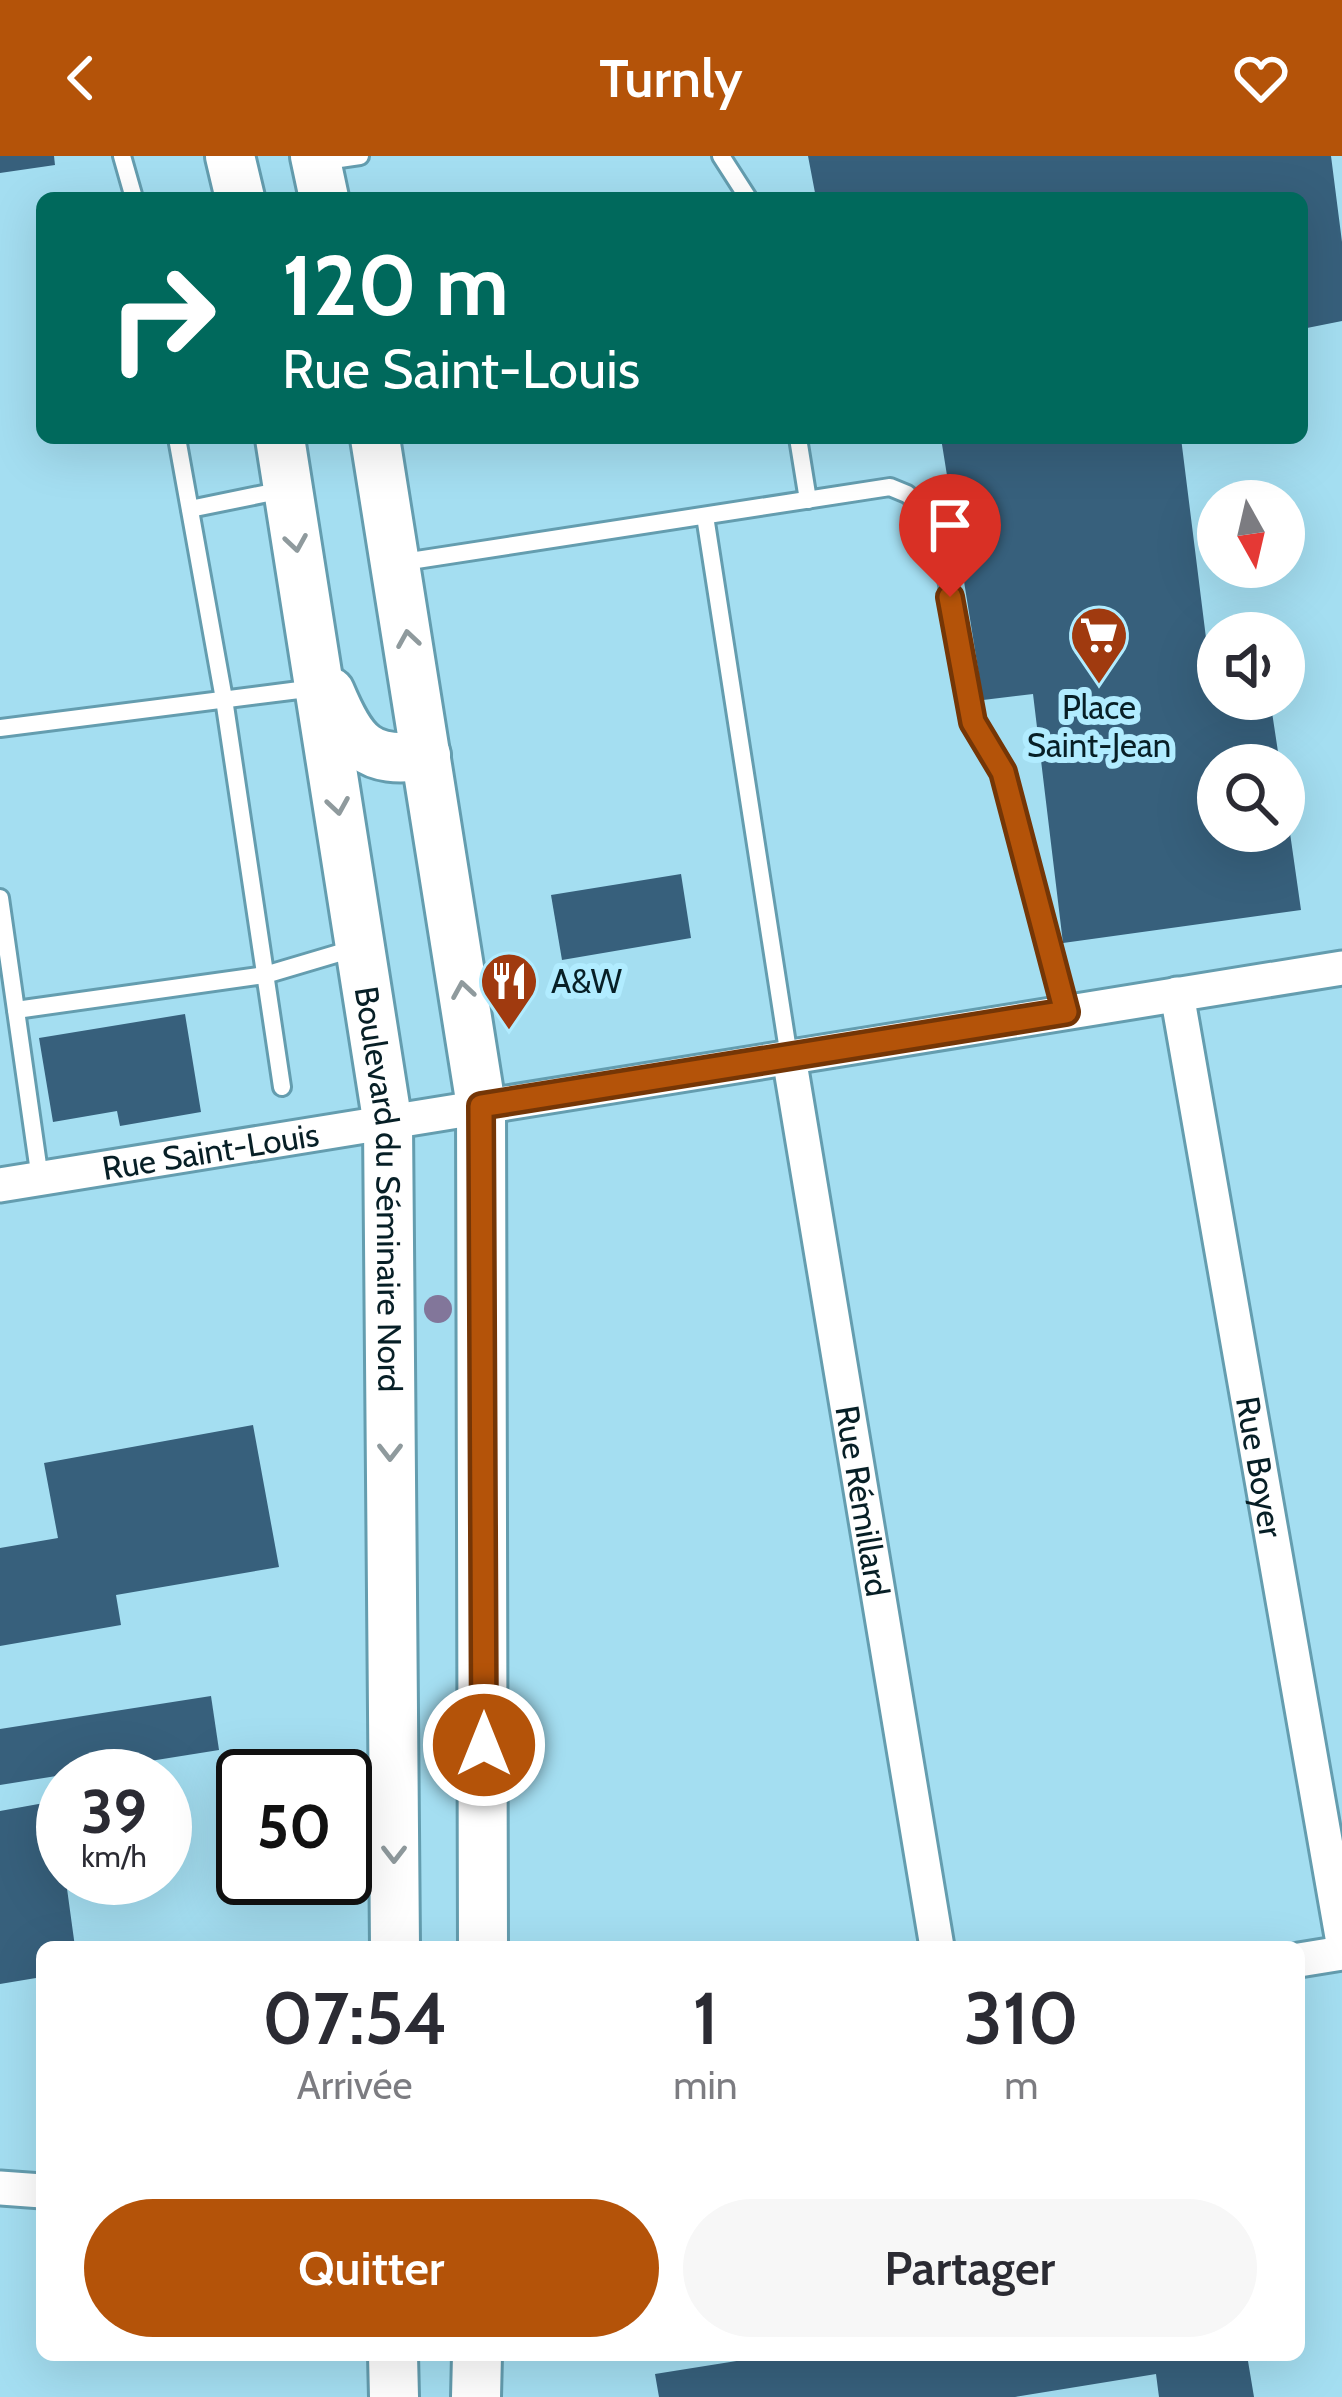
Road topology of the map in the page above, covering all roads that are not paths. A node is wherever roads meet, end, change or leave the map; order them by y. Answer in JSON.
{"nodes":[{"id":1,"x":122,"y":156,"type":"edge"},
{"id":2,"x":721,"y":156,"type":"edge"},
{"id":3,"x":132,"y":192,"type":"edge"},
{"id":4,"x":744,"y":192,"type":"edge"},
{"id":5,"x":179,"y":444,"type":"edge"},
{"id":6,"x":281,"y":444,"type":"edge"},
{"id":7,"x":375,"y":444,"type":"edge"},
{"id":8,"x":799,"y":444,"type":"edge"},
{"id":9,"x":288,"y":489,"type":"junction"},
{"id":10,"x":808,"y":500,"type":"junction"},
{"id":11,"x":190,"y":509,"type":"junction"},
{"id":12,"x":705,"y":516,"type":"junction"},
{"id":13,"x":397,"y":563,"type":"junction"},
{"id":14,"x":316,"y":668,"type":"junction"},
{"id":15,"x":224,"y":699,"type":"junction"},
{"id":16,"x":0,"y":728,"type":"edge"},
{"id":17,"x":426,"y":755,"type":"junction"},
{"id":18,"x":0,"y":898,"type":"edge"},
{"id":19,"x":360,"y":947,"type":"junction"},
{"id":20,"x":1342,"y":968,"type":"edge"},
{"id":21,"x":265,"y":975,"type":"junction"},
{"id":22,"x":1177,"y":994,"type":"junction"},
{"id":23,"x":16,"y":1010,"type":"junction"},
{"id":24,"x":1066,"y":1012,"type":"junction"},
{"id":25,"x":789,"y":1057,"type":"junction"},
{"id":26,"x":282,"y":1087,"type":"dead end"},
{"id":27,"x":481,"y":1106,"type":"junction"},
{"id":28,"x":388,"y":1125,"type":"junction"},
{"id":29,"x":40,"y":1179,"type":"junction"},
{"id":30,"x":0,"y":1185,"type":"edge"},
{"id":31,"x":1342,"y":1936,"type":"edge"},
{"id":32,"x":395,"y":1941,"type":"edge"},
{"id":33,"x":483,"y":1941,"type":"edge"},
{"id":34,"x":936,"y":1941,"type":"edge"},
{"id":35,"x":1342,"y":1953,"type":"edge"},
{"id":36,"x":1305,"y":1959,"type":"edge"},
{"id":37,"x":0,"y":2188,"type":"edge"},
{"id":38,"x":36,"y":2191,"type":"edge"},
{"id":39,"x":393,"y":2361,"type":"edge"},
{"id":40,"x":477,"y":2361,"type":"edge"},
{"id":41,"x":394,"y":2397,"type":"edge"},
{"id":42,"x":476,"y":2397,"type":"edge"}],
"edges":[{"from":1,"to":3,"type":"lane"},
{"from":2,"to":4,"type":"lane"},
{"from":5,"to":11,"type":"lane"},
{"from":6,"to":9,"type":"main road","name":"Boulevard du Séminaire Nord"},
{"from":7,"to":13,"type":"main road"},
{"from":8,"to":10,"type":"lane"},
{"from":9,"to":11,"type":"lane"},
{"from":9,"to":14,"type":"main road","name":"Boulevard du Séminaire Nord","one_way":true},
{"from":10,"to":12,"type":"lane"},
{"from":10,"to":24,"type":"lane"},
{"from":11,"to":15,"type":"lane"},
{"from":12,"to":13,"type":"lane"},
{"from":12,"to":25,"type":"lane"},
{"from":17,"to":13,"type":"main road","one_way":true},
{"from":14,"to":15,"type":"lane"},
{"from":14,"to":17,"type":"main road"},
{"from":14,"to":19,"type":"main road","name":"Boulevard du Séminaire Nord","one_way":true},
{"from":15,"to":16,"type":"lane"},
{"from":15,"to":21,"type":"lane"},
{"from":27,"to":17,"type":"main road","one_way":true},
{"from":18,"to":23,"type":"lane"},
{"from":19,"to":21,"type":"lane"},
{"from":19,"to":28,"type":"main road","name":"Boulevard du Séminaire Nord"},
{"from":20,"to":22,"type":"street","name":"Rue Saint-Louis"},
{"from":21,"to":23,"type":"lane"},
{"from":21,"to":26,"type":"lane"},
{"from":22,"to":24,"type":"street","name":"Rue Saint-Louis"},
{"from":22,"to":31,"type":"street","name":"Rue Boyer"},
{"from":23,"to":29,"type":"lane"},
{"from":24,"to":25,"type":"street","name":"Rue Saint-Louis"},
{"from":25,"to":27,"type":"street","name":"Rue Saint-Louis"},
{"from":25,"to":34,"type":"street","name":"Rue Rémillard"},
{"from":27,"to":28,"type":"street","name":"Rue Saint-Louis"},
{"from":27,"to":33,"type":"main road"},
{"from":28,"to":29,"type":"street","name":"Rue Saint-Louis"},
{"from":28,"to":32,"type":"main road","name":"Boulevard du Séminaire Nord","one_way":true},
{"from":29,"to":30,"type":"street","name":"Rue Saint-Louis"},
{"from":35,"to":36,"type":"street"},
{"from":37,"to":38,"type":"street"},
{"from":39,"to":41,"type":"main road"},
{"from":40,"to":42,"type":"main road"}]}
